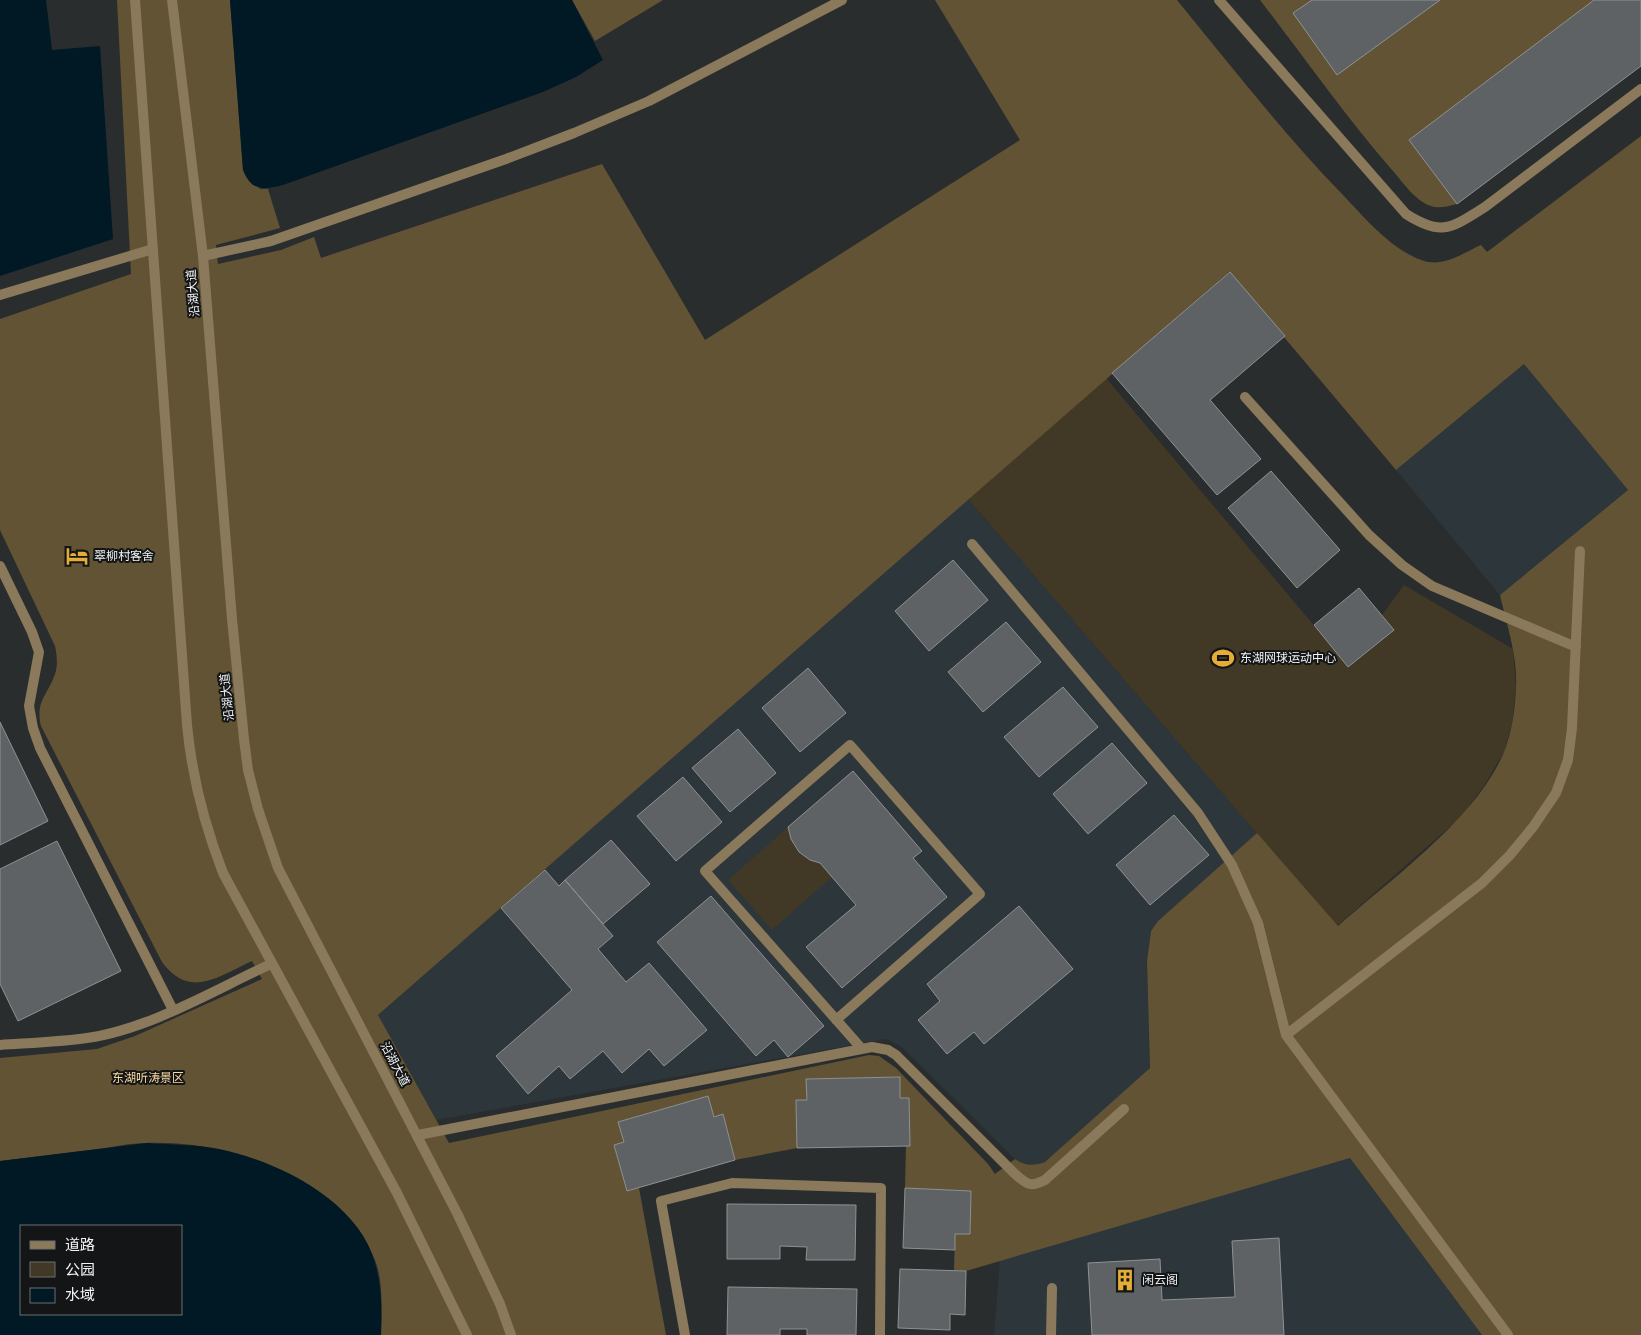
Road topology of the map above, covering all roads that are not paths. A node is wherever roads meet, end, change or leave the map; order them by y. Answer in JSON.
{"nodes":[{"id":1,"x":135,"y":0,"type":"edge"},
{"id":2,"x":172,"y":0,"type":"edge"},
{"id":3,"x":842,"y":0,"type":"edge"},
{"id":4,"x":1219,"y":0,"type":"edge"},
{"id":5,"x":1641,"y":90,"type":"edge"},
{"id":6,"x":153,"y":249,"type":"junction"},
{"id":7,"x":203,"y":256,"type":"junction"},
{"id":8,"x":0,"y":294,"type":"edge"},
{"id":9,"x":1245,"y":398,"type":"dead end"},
{"id":10,"x":972,"y":544,"type":"dead end"},
{"id":11,"x":1580,"y":552,"type":"dead end"},
{"id":12,"x":0,"y":566,"type":"edge"},
{"id":13,"x":1576,"y":647,"type":"junction"},
{"id":14,"x":271,"y":964,"type":"junction"},
{"id":15,"x":173,"y":1010,"type":"junction"},
{"id":16,"x":836,"y":1020,"type":"junction"},
{"id":17,"x":1286,"y":1035,"type":"junction"},
{"id":18,"x":0,"y":1045,"type":"edge"},
{"id":19,"x":862,"y":1049,"type":"junction"},
{"id":20,"x":1124,"y":1109,"type":"dead end"},
{"id":21,"x":418,"y":1134,"type":"junction"},
{"id":22,"x":1052,"y":1288,"type":"dead end"},
{"id":23,"x":467,"y":1335,"type":"edge"},
{"id":24,"x":511,"y":1335,"type":"edge"},
{"id":25,"x":685,"y":1335,"type":"edge"},
{"id":26,"x":880,"y":1335,"type":"edge"},
{"id":27,"x":1051,"y":1335,"type":"edge"},
{"id":28,"x":1508,"y":1335,"type":"edge"}],
"edges":[{"from":1,"to":6,"type":"street"},
{"from":2,"to":7,"type":"street","name":"沿湖大道"},
{"from":3,"to":7,"type":"street"},
{"from":4,"to":5,"type":"street"},
{"from":6,"to":8,"type":"street"},
{"from":6,"to":14,"type":"street"},
{"from":7,"to":21,"type":"street","name":"沿湖大道"},
{"from":9,"to":13,"type":"street"},
{"from":10,"to":17,"type":"street"},
{"from":11,"to":13,"type":"street"},
{"from":12,"to":15,"type":"street"},
{"from":13,"to":17,"type":"street"},
{"from":14,"to":15,"type":"street"},
{"from":14,"to":23,"type":"street"},
{"from":15,"to":18,"type":"street"},
{"from":16,"to":16,"type":"street"},
{"from":16,"to":19,"type":"street"},
{"from":17,"to":28,"type":"street"},
{"from":19,"to":20,"type":"street"},
{"from":19,"to":21,"type":"street"},
{"from":21,"to":24,"type":"street","name":"沿湖大道"},
{"from":22,"to":27,"type":"street"},
{"from":25,"to":26,"type":"street"}]}
